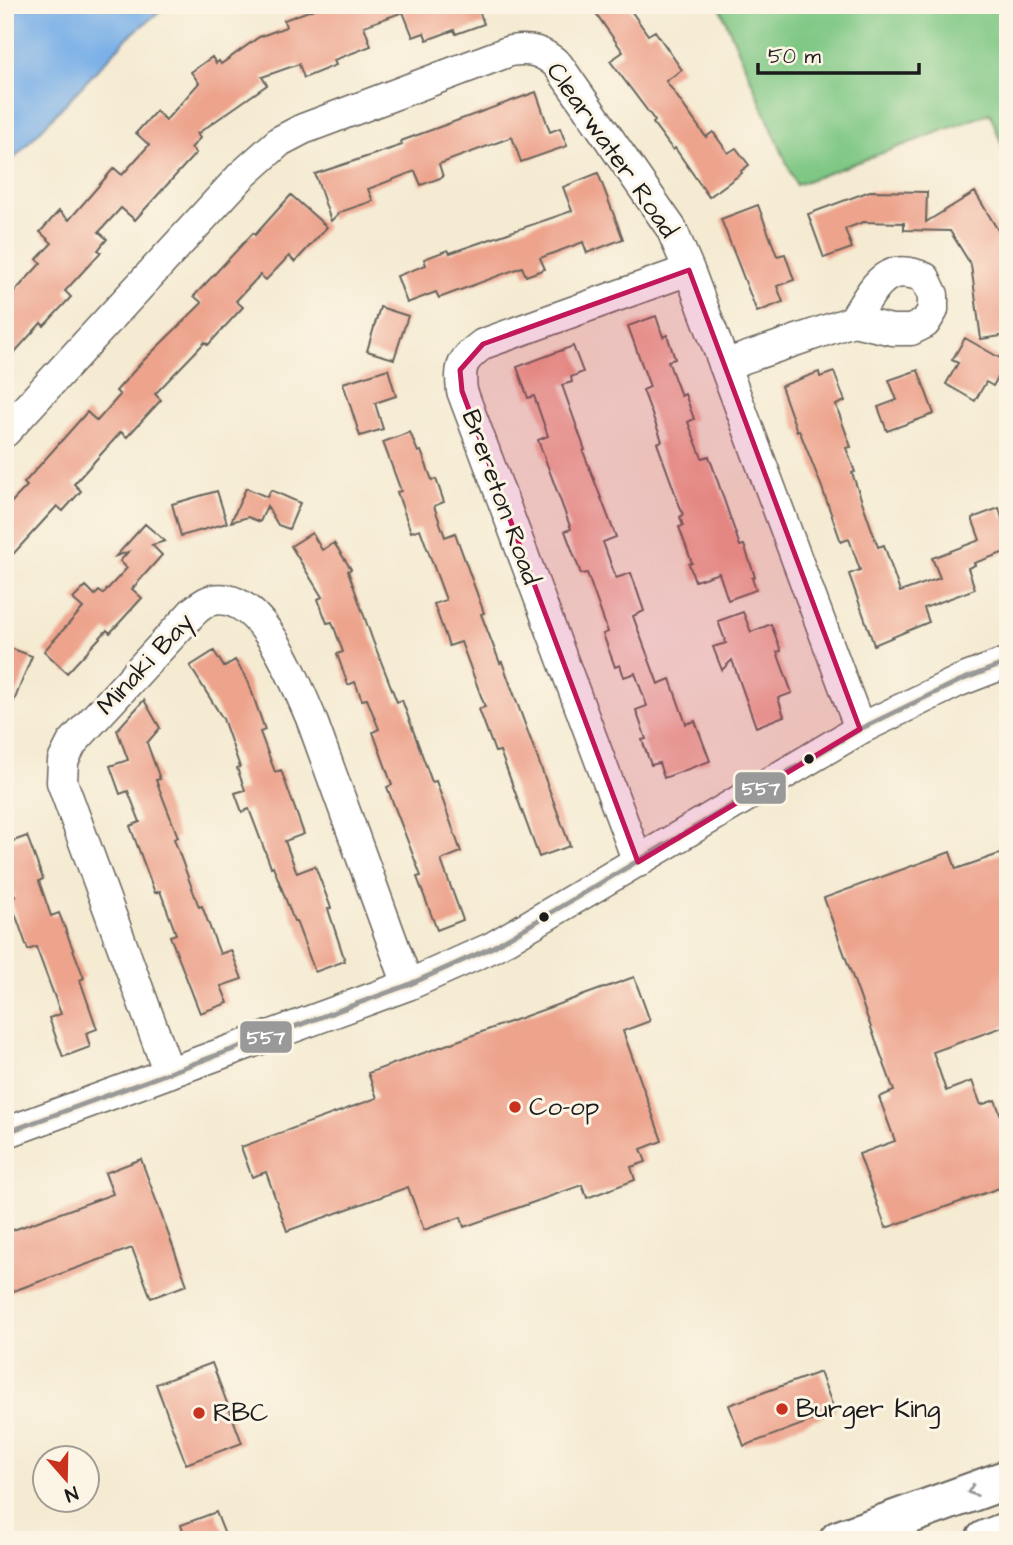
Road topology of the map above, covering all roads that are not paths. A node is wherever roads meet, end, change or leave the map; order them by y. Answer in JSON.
{"nodes":[{"id":1,"x":689,"y":270,"type":"junction"},
{"id":2,"x":853,"y":321,"type":"dead end"},
{"id":3,"x":724,"y":365,"type":"junction"},
{"id":4,"x":5,"y":432,"type":"edge"},
{"id":5,"x":1008,"y":662,"type":"edge"},
{"id":6,"x":860,"y":729,"type":"junction"},
{"id":7,"x":638,"y":862,"type":"junction"},
{"id":8,"x":408,"y":985,"type":"junction"},
{"id":9,"x":169,"y":1073,"type":"junction"},
{"id":10,"x":5,"y":1133,"type":"edge"},
{"id":11,"x":1008,"y":1479,"type":"edge"},
{"id":12,"x":1008,"y":1531,"type":"edge"},
{"id":13,"x":839,"y":1540,"type":"edge"},
{"id":14,"x":985,"y":1540,"type":"edge"}],
"edges":[{"from":1,"to":3,"type":"street","name":"Clearwater Road"},
{"from":1,"to":4,"type":"street","name":"Clearwater Road"},
{"from":1,"to":7,"type":"street","name":"Brereton Road"},
{"from":2,"to":3,"type":"street"},
{"from":3,"to":6,"type":"street","name":"Clearwater Road"},
{"from":5,"to":6,"type":"street"},
{"from":6,"to":7,"type":"street"},
{"from":7,"to":8,"type":"street"},
{"from":8,"to":9,"type":"street"},
{"from":8,"to":9,"type":"street","name":"Minaki Bay"},
{"from":9,"to":10,"type":"street"},
{"from":11,"to":13,"type":"highway","one_way":true},
{"from":12,"to":14,"type":"highway"}]}
